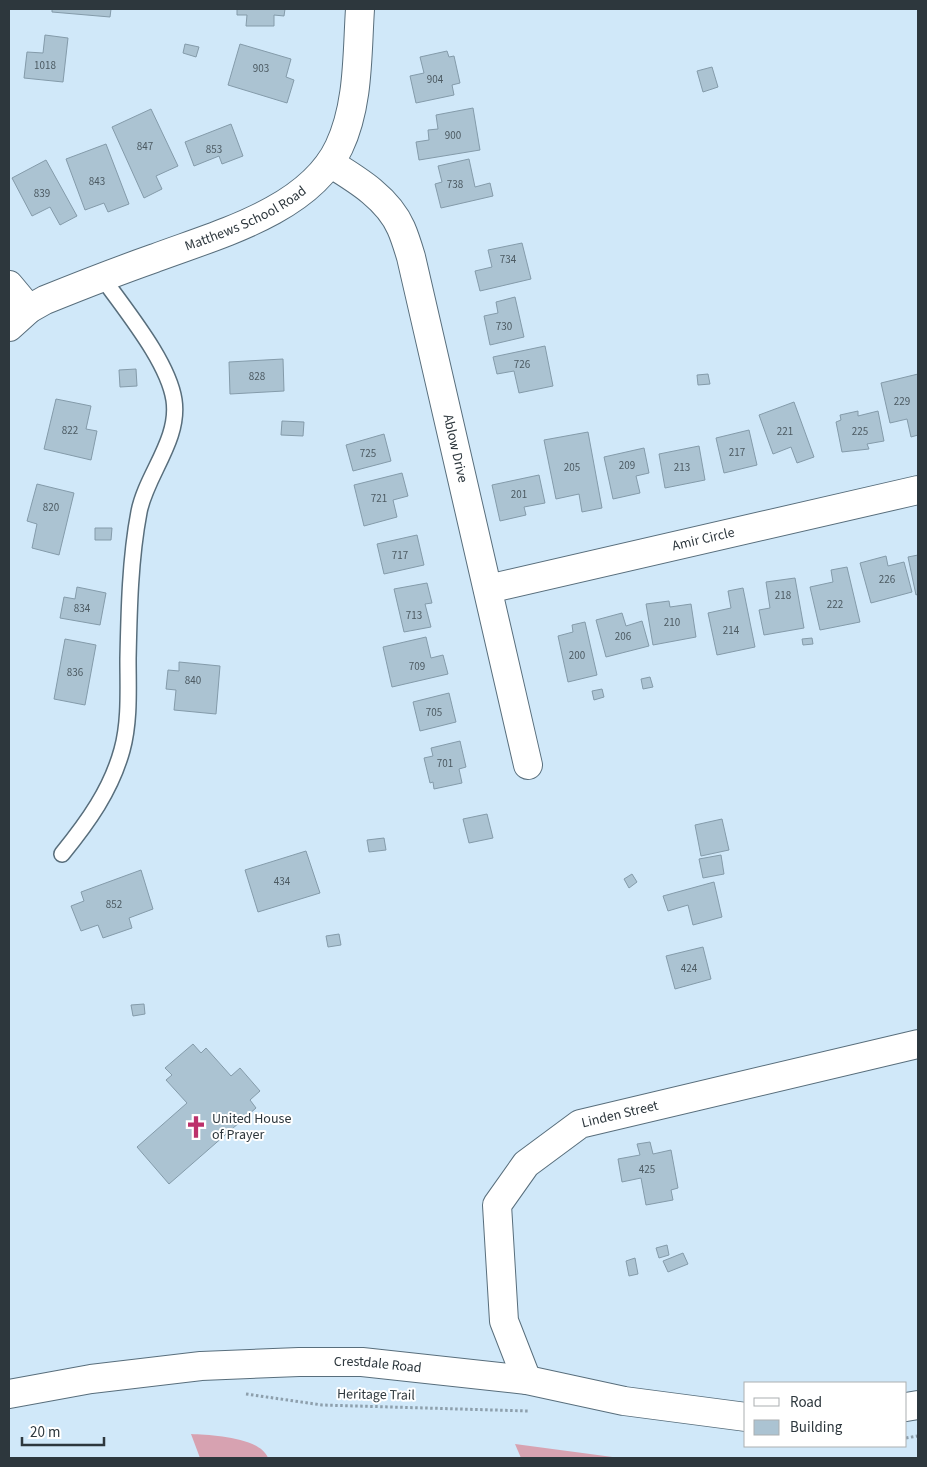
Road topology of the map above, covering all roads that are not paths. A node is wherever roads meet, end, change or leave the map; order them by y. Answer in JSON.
{"nodes":[{"id":1,"x":360,"y":9,"type":"edge"},
{"id":2,"x":330,"y":163,"type":"junction"},
{"id":3,"x":102,"y":277,"type":"junction"},
{"id":4,"x":9,"y":284,"type":"edge"},
{"id":5,"x":29,"y":309,"type":"junction"},
{"id":6,"x":9,"y":327,"type":"edge"},
{"id":7,"x":918,"y":490,"type":"edge"},
{"id":8,"x":488,"y":589,"type":"junction"},
{"id":9,"x":528,"y":765,"type":"dead end"},
{"id":10,"x":62,"y":854,"type":"dead end"},
{"id":11,"x":918,"y":1044,"type":"edge"},
{"id":12,"x":527,"y":1380,"type":"junction"},
{"id":13,"x":9,"y":1394,"type":"edge"},
{"id":14,"x":744,"y":1417,"type":"edge"}],
"edges":[{"from":1,"to":2,"type":"street","name":"Matthews School Road"},
{"from":2,"to":3,"type":"street","name":"Matthews School Road"},
{"from":2,"to":8,"type":"street","name":"Ablow Drive"},
{"from":3,"to":5,"type":"street","name":"Matthews School Road"},
{"from":3,"to":10,"type":"lane"},
{"from":4,"to":5,"type":"street"},
{"from":5,"to":6,"type":"street","name":"Matthews School Road"},
{"from":7,"to":8,"type":"street","name":"Amir Circle"},
{"from":8,"to":9,"type":"street","name":"Ablow Drive"},
{"from":11,"to":12,"type":"street","name":"Linden Street"},
{"from":12,"to":13,"type":"street","name":"Crestdale Road"},
{"from":12,"to":14,"type":"street","name":"Crestdale Road"}]}
